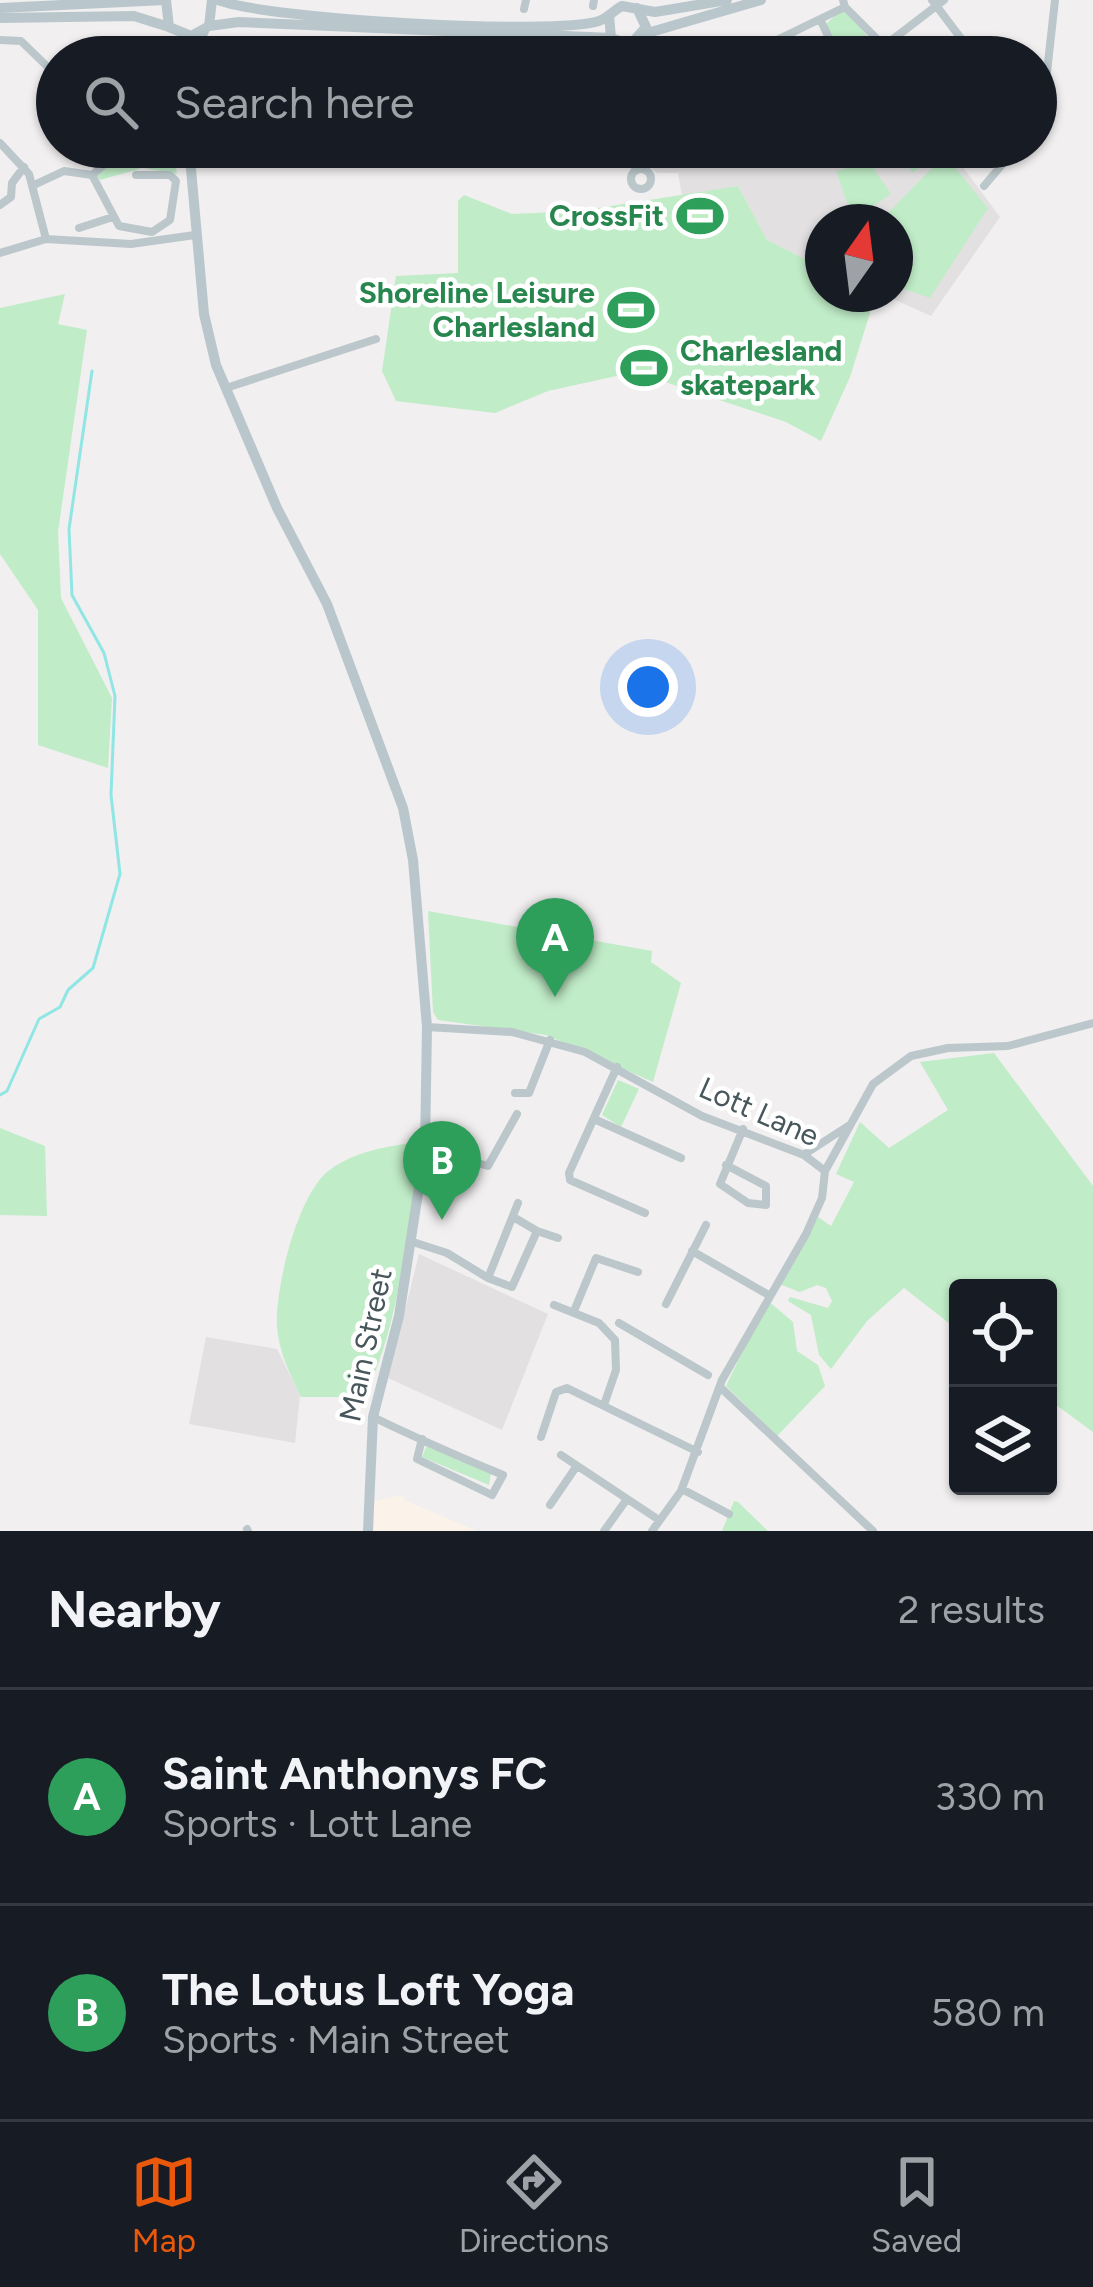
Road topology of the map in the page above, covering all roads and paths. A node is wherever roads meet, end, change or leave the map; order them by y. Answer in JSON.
{"nodes":[{"id":1,"x":166,"y":0,"type":"edge"},
{"id":2,"x":215,"y":0,"type":"edge"},
{"id":3,"x":727,"y":0,"type":"edge"},
{"id":4,"x":761,"y":0,"type":"edge"},
{"id":5,"x":1055,"y":0,"type":"edge"},
{"id":6,"x":938,"y":2,"type":"edge"},
{"id":7,"x":844,"y":3,"type":"edge"},
{"id":8,"x":633,"y":5,"type":"edge"},
{"id":9,"x":0,"y":8,"type":"edge"},
{"id":10,"x":611,"y":9,"type":"edge"},
{"id":11,"x":0,"y":18,"type":"edge"},
{"id":12,"x":820,"y":20,"type":"junction"},
{"id":13,"x":207,"y":29,"type":"junction"},
{"id":14,"x":173,"y":30,"type":"junction"},
{"id":15,"x":177,"y":36,"type":"edge"},
{"id":16,"x":203,"y":36,"type":"edge"},
{"id":17,"x":517,"y":36,"type":"edge"},
{"id":18,"x":642,"y":36,"type":"joint"},
{"id":19,"x":790,"y":36,"type":"edge"},
{"id":20,"x":828,"y":36,"type":"edge"},
{"id":21,"x":875,"y":36,"type":"edge"},
{"id":22,"x":896,"y":36,"type":"edge"},
{"id":23,"x":961,"y":36,"type":"edge"},
{"id":24,"x":1051,"y":36,"type":"edge"},
{"id":25,"x":0,"y":40,"type":"edge"},
{"id":26,"x":36,"y":55,"type":"edge"},
{"id":27,"x":0,"y":143,"type":"edge"},
{"id":28,"x":24,"y":167,"type":"junction"},
{"id":29,"x":100,"y":168,"type":"edge"},
{"id":30,"x":143,"y":168,"type":"edge"},
{"id":31,"x":190,"y":168,"type":"edge"},
{"id":32,"x":640,"y":168,"type":"edge"},
{"id":33,"x":999,"y":168,"type":"edge"},
{"id":34,"x":640,"y":171,"type":"dead end"},
{"id":35,"x":92,"y":175,"type":"junction"},
{"id":36,"x":34,"y":185,"type":"junction"},
{"id":37,"x":983,"y":186,"type":"dead end"},
{"id":38,"x":0,"y":206,"type":"edge"},
{"id":39,"x":113,"y":217,"type":"junction"},
{"id":40,"x":79,"y":228,"type":"dead end"},
{"id":41,"x":195,"y":235,"type":"junction"},
{"id":42,"x":46,"y":238,"type":"junction"},
{"id":43,"x":0,"y":253,"type":"edge"},
{"id":44,"x":376,"y":339,"type":"dead end"},
{"id":45,"x":226,"y":388,"type":"junction"},
{"id":46,"x":1093,"y":1023,"type":"edge"},
{"id":47,"x":427,"y":1027,"type":"junction"},
{"id":48,"x":550,"y":1040,"type":"junction"},
{"id":49,"x":617,"y":1067,"type":"junction"},
{"id":50,"x":515,"y":1093,"type":"dead end"},
{"id":51,"x":517,"y":1114,"type":"dead end"},
{"id":52,"x":594,"y":1119,"type":"junction"},
{"id":53,"x":851,"y":1124,"type":"junction"},
{"id":54,"x":743,"y":1130,"type":"junction"},
{"id":55,"x":424,"y":1148,"type":"junction"},
{"id":56,"x":804,"y":1155,"type":"junction"},
{"id":57,"x":681,"y":1157,"type":"dead end"},
{"id":58,"x":726,"y":1165,"type":"junction"},
{"id":59,"x":825,"y":1172,"type":"junction"},
{"id":60,"x":518,"y":1203,"type":"dead end"},
{"id":61,"x":645,"y":1213,"type":"dead end"},
{"id":62,"x":515,"y":1218,"type":"junction"},
{"id":63,"x":706,"y":1225,"type":"dead end"},
{"id":64,"x":537,"y":1231,"type":"junction"},
{"id":65,"x":558,"y":1238,"type":"dead end"},
{"id":66,"x":413,"y":1241,"type":"junction"},
{"id":67,"x":692,"y":1251,"type":"junction"},
{"id":68,"x":638,"y":1273,"type":"dead end"},
{"id":69,"x":488,"y":1278,"type":"junction"},
{"id":70,"x":767,"y":1294,"type":"junction"},
{"id":71,"x":666,"y":1304,"type":"dead end"},
{"id":72,"x":554,"y":1305,"type":"dead end"},
{"id":73,"x":574,"y":1311,"type":"junction"},
{"id":74,"x":619,"y":1323,"type":"dead end"},
{"id":75,"x":631,"y":1331,"type":"junction"},
{"id":76,"x":615,"y":1340,"type":"junction"},
{"id":77,"x":708,"y":1375,"type":"dead end"},
{"id":78,"x":720,"y":1387,"type":"junction"},
{"id":79,"x":605,"y":1402,"type":"junction"},
{"id":80,"x":373,"y":1418,"type":"junction"},
{"id":81,"x":541,"y":1437,"type":"dead end"},
{"id":82,"x":422,"y":1439,"type":"junction"},
{"id":83,"x":698,"y":1452,"type":"junction"},
{"id":84,"x":561,"y":1455,"type":"dead end"},
{"id":85,"x":577,"y":1466,"type":"junction"},
{"id":86,"x":682,"y":1489,"type":"junction"},
{"id":87,"x":627,"y":1499,"type":"junction"},
{"id":88,"x":550,"y":1505,"type":"dead end"},
{"id":89,"x":730,"y":1514,"type":"dead end"},
{"id":90,"x":659,"y":1520,"type":"junction"},
{"id":91,"x":368,"y":1531,"type":"edge"},
{"id":92,"x":604,"y":1531,"type":"edge"},
{"id":93,"x":652,"y":1531,"type":"edge"},
{"id":94,"x":873,"y":1531,"type":"edge"}],
"edges":[{"from":1,"to":9,"type":"main road"},
{"from":1,"to":14,"type":"main road"},
{"from":2,"to":10,"type":"main road"},
{"from":2,"to":13,"type":"main road"},
{"from":3,"to":8,"type":"main road"},
{"from":4,"to":18,"type":"main road"},
{"from":5,"to":24,"type":"street"},
{"from":6,"to":22,"type":"street"},
{"from":6,"to":23,"type":"street"},
{"from":7,"to":12,"type":"street"},
{"from":7,"to":21,"type":"street"},
{"from":8,"to":10,"type":"main road"},
{"from":8,"to":18,"type":"main road"},
{"from":11,"to":14,"type":"main road"},
{"from":12,"to":19,"type":"street"},
{"from":12,"to":20,"type":"street"},
{"from":13,"to":14,"type":"main road"},
{"from":13,"to":16,"type":"main road"},
{"from":13,"to":17,"type":"main road"},
{"from":14,"to":15,"type":"main road"},
{"from":25,"to":26,"type":"street"},
{"from":27,"to":28,"type":"street"},
{"from":28,"to":36,"type":"street"},
{"from":28,"to":38,"type":"street"},
{"from":29,"to":35,"type":"street"},
{"from":30,"to":39,"type":"street"},
{"from":31,"to":41,"type":"main road","name":"Main Street"},
{"from":32,"to":34,"type":"street"},
{"from":33,"to":37,"type":"street"},
{"from":35,"to":36,"type":"street"},
{"from":35,"to":39,"type":"street"},
{"from":36,"to":42,"type":"street"},
{"from":39,"to":40,"type":"street"},
{"from":41,"to":42,"type":"street"},
{"from":41,"to":45,"type":"main road","name":"Main Street"},
{"from":42,"to":43,"type":"street"},
{"from":44,"to":45,"type":"street"},
{"from":45,"to":47,"type":"main road","name":"Main Street"},
{"from":46,"to":53,"type":"street"},
{"from":47,"to":48,"type":"street","name":"Lott Lane"},
{"from":47,"to":55,"type":"main road","name":"Main Street"},
{"from":48,"to":49,"type":"street","name":"Lott Lane"},
{"from":48,"to":50,"type":"street"},
{"from":49,"to":52,"type":"street"},
{"from":49,"to":54,"type":"street","name":"Lott Lane"},
{"from":51,"to":55,"type":"street"},
{"from":52,"to":57,"type":"street"},
{"from":52,"to":61,"type":"street"},
{"from":53,"to":56,"type":"street"},
{"from":53,"to":59,"type":"street"},
{"from":54,"to":56,"type":"street","name":"Lott Lane"},
{"from":54,"to":58,"type":"street"},
{"from":55,"to":66,"type":"main road","name":"Main Street"},
{"from":56,"to":59,"type":"street","name":"Lott Lane"},
{"from":58,"to":58,"type":"street"},
{"from":59,"to":70,"type":"street","name":"Lott Lane"},
{"from":60,"to":62,"type":"street"},
{"from":62,"to":64,"type":"street"},
{"from":62,"to":69,"type":"street"},
{"from":63,"to":67,"type":"street"},
{"from":64,"to":65,"type":"street"},
{"from":64,"to":69,"type":"street"},
{"from":66,"to":69,"type":"street"},
{"from":66,"to":80,"type":"main road","name":"Main Street"},
{"from":67,"to":70,"type":"street"},
{"from":67,"to":71,"type":"street"},
{"from":68,"to":73,"type":"street"},
{"from":70,"to":78,"type":"street","name":"Lott Lane"},
{"from":72,"to":73,"type":"street"},
{"from":73,"to":76,"type":"street"},
{"from":74,"to":75,"type":"street"},
{"from":75,"to":76,"type":"street"},
{"from":75,"to":77,"type":"street"},
{"from":76,"to":79,"type":"street"},
{"from":78,"to":83,"type":"street","name":"Lott Lane"},
{"from":78,"to":94,"type":"street"},
{"from":79,"to":81,"type":"street"},
{"from":79,"to":83,"type":"street"},
{"from":80,"to":82,"type":"street"},
{"from":80,"to":91,"type":"main road","name":"Main Street"},
{"from":82,"to":82,"type":"street"},
{"from":83,"to":86,"type":"street","name":"Lott Lane"},
{"from":84,"to":85,"type":"street"},
{"from":85,"to":87,"type":"street"},
{"from":85,"to":88,"type":"street"},
{"from":86,"to":89,"type":"street"},
{"from":86,"to":90,"type":"street","name":"Lott Lane"},
{"from":87,"to":90,"type":"street"},
{"from":87,"to":92,"type":"street"},
{"from":90,"to":93,"type":"street","name":"Lott Lane"}]}
